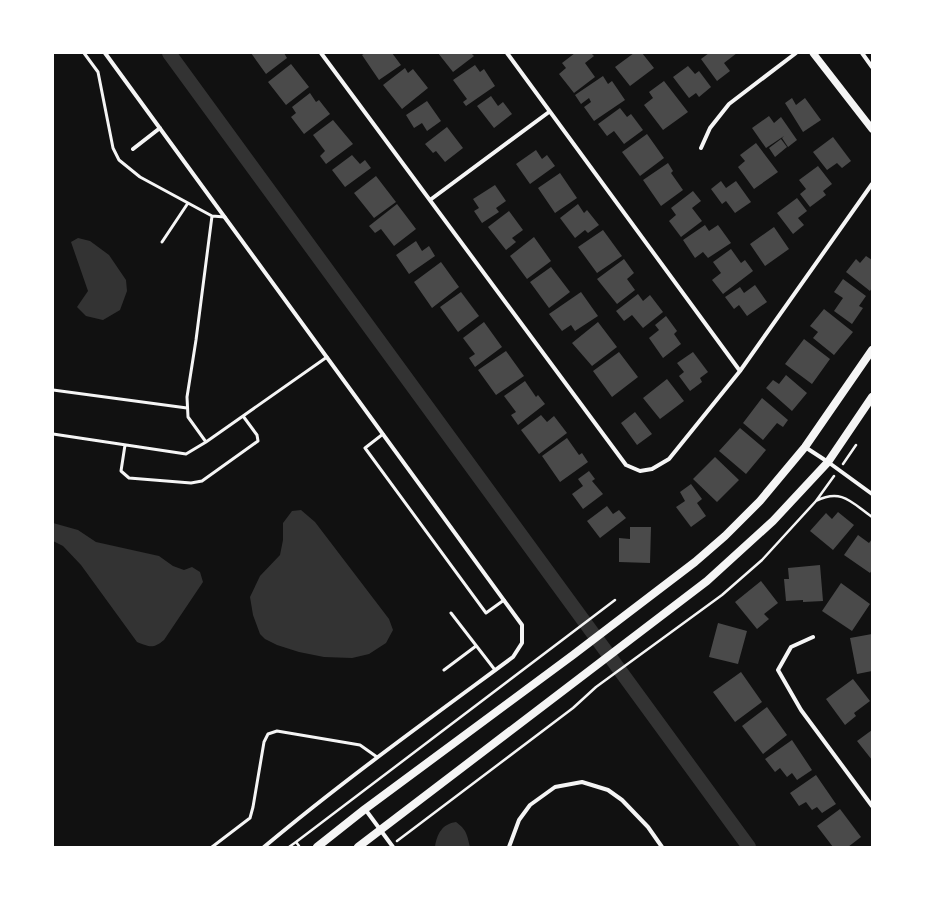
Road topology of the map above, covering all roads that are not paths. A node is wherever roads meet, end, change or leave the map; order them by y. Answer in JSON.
{"nodes":[{"id":1,"x":84,"y":53,"type":"edge"},
{"id":2,"x":105,"y":53,"type":"edge"},
{"id":3,"x":321,"y":53,"type":"edge"},
{"id":4,"x":506,"y":53,"type":"edge"},
{"id":5,"x":796,"y":53,"type":"edge"},
{"id":6,"x":813,"y":53,"type":"edge"},
{"id":7,"x":862,"y":53,"type":"edge"},
{"id":8,"x":872,"y":67,"type":"edge"},
{"id":9,"x":549,"y":112,"type":"junction"},
{"id":10,"x":160,"y":128,"type":"junction"},
{"id":11,"x":872,"y":129,"type":"edge"},
{"id":12,"x":701,"y":148,"type":"dead end"},
{"id":13,"x":133,"y":150,"type":"dead end"},
{"id":14,"x":872,"y":184,"type":"edge"},
{"id":15,"x":430,"y":200,"type":"junction"},
{"id":16,"x":188,"y":203,"type":"junction"},
{"id":17,"x":212,"y":216,"type":"junction"},
{"id":18,"x":225,"y":217,"type":"junction"},
{"id":19,"x":162,"y":242,"type":"dead end"},
{"id":20,"x":872,"y":350,"type":"edge"},
{"id":21,"x":327,"y":357,"type":"junction"},
{"id":22,"x":740,"y":371,"type":"junction"},
{"id":23,"x":53,"y":390,"type":"edge"},
{"id":24,"x":872,"y":397,"type":"edge"},
{"id":25,"x":187,"y":408,"type":"junction"},
{"id":26,"x":243,"y":416,"type":"junction"},
{"id":27,"x":53,"y":434,"type":"edge"},
{"id":28,"x":383,"y":434,"type":"junction"},
{"id":29,"x":206,"y":442,"type":"junction"},
{"id":30,"x":125,"y":445,"type":"junction"},
{"id":31,"x":805,"y":447,"type":"junction"},
{"id":32,"x":828,"y":462,"type":"junction"},
{"id":33,"x":872,"y":494,"type":"edge"},
{"id":34,"x":504,"y":600,"type":"junction"},
{"id":35,"x":451,"y":613,"type":"dead end"},
{"id":36,"x":813,"y":637,"type":"dead end"},
{"id":37,"x":476,"y":646,"type":"junction"},
{"id":38,"x":444,"y":670,"type":"dead end"},
{"id":39,"x":495,"y":670,"type":"junction"},
{"id":40,"x":377,"y":757,"type":"junction"},
{"id":41,"x":872,"y":805,"type":"edge"},
{"id":42,"x":365,"y":809,"type":"junction"},
{"id":43,"x":381,"y":829,"type":"junction"},
{"id":44,"x":392,"y":846,"type":"edge"},
{"id":45,"x":212,"y":847,"type":"edge"},
{"id":46,"x":264,"y":847,"type":"edge"},
{"id":47,"x":317,"y":847,"type":"edge"},
{"id":48,"x":358,"y":847,"type":"edge"},
{"id":49,"x":509,"y":847,"type":"edge"},
{"id":50,"x":662,"y":847,"type":"edge"}],
"edges":[{"from":1,"to":16,"type":"lane"},
{"from":2,"to":10,"type":"street"},
{"from":3,"to":15,"type":"street"},
{"from":4,"to":9,"type":"street"},
{"from":5,"to":12,"type":"street"},
{"from":6,"to":11,"type":"street"},
{"from":7,"to":8,"type":"street"},
{"from":9,"to":15,"type":"street"},
{"from":9,"to":22,"type":"street"},
{"from":10,"to":13,"type":"street"},
{"from":10,"to":18,"type":"street"},
{"from":14,"to":22,"type":"street"},
{"from":15,"to":22,"type":"street"},
{"from":16,"to":17,"type":"lane"},
{"from":16,"to":19,"type":"lane"},
{"from":17,"to":18,"type":"lane"},
{"from":17,"to":25,"type":"lane"},
{"from":18,"to":21,"type":"street"},
{"from":20,"to":31,"type":"main road"},
{"from":21,"to":26,"type":"lane"},
{"from":21,"to":28,"type":"street"},
{"from":23,"to":25,"type":"lane"},
{"from":24,"to":32,"type":"main road"},
{"from":25,"to":29,"type":"lane"},
{"from":26,"to":29,"type":"lane"},
{"from":26,"to":30,"type":"lane"},
{"from":27,"to":30,"type":"lane"},
{"from":28,"to":34,"type":"street"},
{"from":28,"to":34,"type":"lane"},
{"from":29,"to":30,"type":"lane"},
{"from":31,"to":32,"type":"street"},
{"from":31,"to":42,"type":"main road"},
{"from":32,"to":33,"type":"street"},
{"from":32,"to":43,"type":"main road"},
{"from":34,"to":39,"type":"street"},
{"from":35,"to":37,"type":"lane"},
{"from":36,"to":41,"type":"street"},
{"from":37,"to":38,"type":"lane"},
{"from":37,"to":39,"type":"lane"},
{"from":39,"to":40,"type":"street"},
{"from":40,"to":45,"type":"lane"},
{"from":40,"to":46,"type":"street"},
{"from":42,"to":43,"type":"street"},
{"from":42,"to":47,"type":"main road"},
{"from":43,"to":44,"type":"street"},
{"from":43,"to":48,"type":"main road"},
{"from":49,"to":50,"type":"street"}]}
